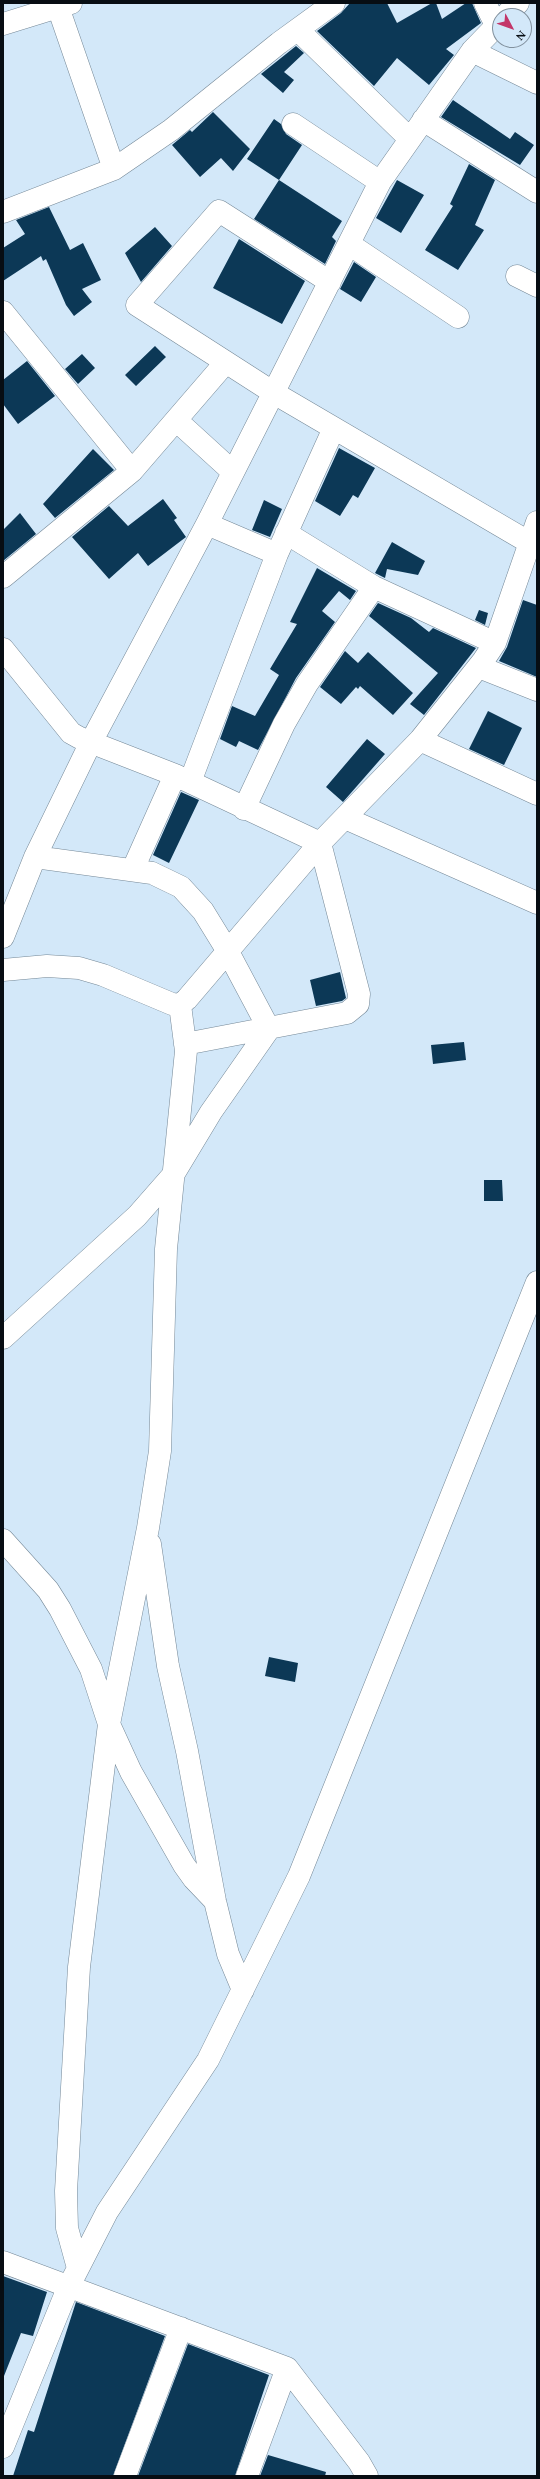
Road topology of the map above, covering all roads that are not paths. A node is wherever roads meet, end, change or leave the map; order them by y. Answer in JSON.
{"nodes":[{"id":1,"x":334,"y":3,"type":"edge"},
{"id":2,"x":485,"y":3,"type":"edge"},
{"id":3,"x":64,"y":5,"type":"edge"},
{"id":4,"x":492,"y":11,"type":"edge"},
{"id":5,"x":3,"y":24,"type":"edge"},
{"id":6,"x":298,"y":30,"type":"junction"},
{"id":7,"x":492,"y":30,"type":"edge"},
{"id":8,"x":472,"y":51,"type":"junction"},
{"id":9,"x":537,"y":82,"type":"edge"},
{"id":10,"x":423,"y":120,"type":"junction"},
{"id":11,"x":292,"y":124,"type":"dead end"},
{"id":12,"x":410,"y":139,"type":"junction"},
{"id":13,"x":114,"y":169,"type":"junction"},
{"id":14,"x":380,"y":182,"type":"junction"},
{"id":15,"x":537,"y":192,"type":"edge"},
{"id":16,"x":3,"y":212,"type":"edge"},
{"id":17,"x":349,"y":244,"type":"junction"},
{"id":18,"x":517,"y":276,"type":"dead end"},
{"id":19,"x":330,"y":282,"type":"junction"},
{"id":20,"x":537,"y":286,"type":"edge"},
{"id":21,"x":3,"y":312,"type":"edge"},
{"id":22,"x":458,"y":317,"type":"dead end"},
{"id":23,"x":226,"y":362,"type":"junction"},
{"id":24,"x":274,"y":393,"type":"junction"},
{"id":25,"x":176,"y":420,"type":"junction"},
{"id":26,"x":334,"y":428,"type":"junction"},
{"id":27,"x":132,"y":471,"type":"junction"},
{"id":28,"x":233,"y":472,"type":"junction"},
{"id":29,"x":537,"y":522,"type":"edge"},
{"id":30,"x":207,"y":524,"type":"junction"},
{"id":31,"x":286,"y":533,"type":"junction"},
{"id":32,"x":533,"y":545,"type":"edge"},
{"id":33,"x":277,"y":554,"type":"junction"},
{"id":34,"x":3,"y":577,"type":"edge"},
{"id":35,"x":374,"y":587,"type":"junction"},
{"id":36,"x":495,"y":643,"type":"junction"},
{"id":37,"x":3,"y":649,"type":"edge"},
{"id":38,"x":479,"y":667,"type":"junction"},
{"id":39,"x":537,"y":690,"type":"edge"},
{"id":40,"x":420,"y":740,"type":"junction"},
{"id":41,"x":90,"y":744,"type":"junction"},
{"id":42,"x":183,"y":778,"type":"junction"},
{"id":43,"x":537,"y":794,"type":"edge"},
{"id":44,"x":244,"y":809,"type":"junction"},
{"id":45,"x":345,"y":818,"type":"junction"},
{"id":46,"x":320,"y":843,"type":"junction"},
{"id":47,"x":35,"y":857,"type":"junction"},
{"id":48,"x":133,"y":869,"type":"junction"},
{"id":49,"x":537,"y":903,"type":"edge"},
{"id":50,"x":3,"y":937,"type":"edge"},
{"id":51,"x":227,"y":950,"type":"junction"},
{"id":52,"x":3,"y":970,"type":"edge"},
{"id":53,"x":180,"y":1005,"type":"junction"},
{"id":54,"x":269,"y":1029,"type":"junction"},
{"id":55,"x":185,"y":1044,"type":"junction"},
{"id":56,"x":173,"y":1175,"type":"junction"},
{"id":57,"x":537,"y":1282,"type":"edge"},
{"id":58,"x":3,"y":1338,"type":"edge"},
{"id":59,"x":148,"y":1528,"type":"junction"},
{"id":60,"x":3,"y":1540,"type":"edge"},
{"id":61,"x":109,"y":1724,"type":"junction"},
{"id":62,"x":215,"y":1901,"type":"junction"},
{"id":63,"x":243,"y":1990,"type":"junction"},
{"id":64,"x":3,"y":2262,"type":"edge"},
{"id":65,"x":78,"y":2268,"type":"junction"},
{"id":66,"x":68,"y":2288,"type":"junction"},
{"id":67,"x":181,"y":2328,"type":"junction"},
{"id":68,"x":287,"y":2368,"type":"junction"},
{"id":69,"x":11,"y":2404,"type":"edge"},
{"id":70,"x":3,"y":2447,"type":"edge"},
{"id":71,"x":125,"y":2476,"type":"edge"},
{"id":72,"x":247,"y":2476,"type":"edge"},
{"id":73,"x":366,"y":2476,"type":"edge"}],
"edges":[{"from":1,"to":6,"type":"street"},
{"from":2,"to":4,"type":"street"},
{"from":3,"to":5,"type":"street"},
{"from":3,"to":13,"type":"street"},
{"from":6,"to":12,"type":"street"},
{"from":6,"to":13,"type":"street"},
{"from":7,"to":8,"type":"street"},
{"from":8,"to":9,"type":"street"},
{"from":8,"to":10,"type":"street"},
{"from":10,"to":12,"type":"street"},
{"from":10,"to":15,"type":"street"},
{"from":11,"to":14,"type":"street"},
{"from":12,"to":14,"type":"street"},
{"from":13,"to":16,"type":"street"},
{"from":14,"to":17,"type":"street"},
{"from":17,"to":19,"type":"street"},
{"from":17,"to":22,"type":"street"},
{"from":18,"to":20,"type":"street"},
{"from":19,"to":23,"type":"street"},
{"from":19,"to":24,"type":"street"},
{"from":21,"to":27,"type":"street"},
{"from":23,"to":24,"type":"street"},
{"from":23,"to":25,"type":"street"},
{"from":24,"to":26,"type":"street"},
{"from":24,"to":28,"type":"street"},
{"from":25,"to":27,"type":"street"},
{"from":25,"to":28,"type":"street"},
{"from":26,"to":31,"type":"street"},
{"from":26,"to":32,"type":"street"},
{"from":27,"to":34,"type":"street"},
{"from":28,"to":30,"type":"street"},
{"from":29,"to":32,"type":"street"},
{"from":30,"to":33,"type":"street"},
{"from":30,"to":41,"type":"street"},
{"from":31,"to":33,"type":"street"},
{"from":31,"to":35,"type":"street"},
{"from":32,"to":36,"type":"street"},
{"from":33,"to":42,"type":"street"},
{"from":35,"to":36,"type":"street"},
{"from":35,"to":44,"type":"street"},
{"from":36,"to":38,"type":"street"},
{"from":37,"to":41,"type":"street"},
{"from":38,"to":39,"type":"street"},
{"from":38,"to":40,"type":"street"},
{"from":40,"to":43,"type":"street"},
{"from":40,"to":45,"type":"street"},
{"from":41,"to":42,"type":"street"},
{"from":41,"to":47,"type":"street"},
{"from":42,"to":44,"type":"street"},
{"from":42,"to":48,"type":"street"},
{"from":44,"to":46,"type":"street"},
{"from":45,"to":46,"type":"street"},
{"from":45,"to":49,"type":"street"},
{"from":46,"to":51,"type":"street"},
{"from":46,"to":54,"type":"street"},
{"from":47,"to":48,"type":"street"},
{"from":47,"to":50,"type":"street"},
{"from":48,"to":51,"type":"street"},
{"from":51,"to":53,"type":"street"},
{"from":51,"to":54,"type":"street"},
{"from":52,"to":53,"type":"street"},
{"from":53,"to":55,"type":"street"},
{"from":54,"to":55,"type":"street"},
{"from":54,"to":56,"type":"street"},
{"from":55,"to":56,"type":"street"},
{"from":56,"to":58,"type":"street"},
{"from":56,"to":59,"type":"street"},
{"from":57,"to":63,"type":"street"},
{"from":59,"to":61,"type":"street"},
{"from":59,"to":62,"type":"street"},
{"from":60,"to":61,"type":"street"},
{"from":61,"to":62,"type":"street"},
{"from":61,"to":65,"type":"street"},
{"from":62,"to":63,"type":"street"},
{"from":63,"to":65,"type":"street"},
{"from":64,"to":66,"type":"street"},
{"from":65,"to":66,"type":"street"},
{"from":66,"to":67,"type":"street"},
{"from":66,"to":69,"type":"street"},
{"from":67,"to":68,"type":"street"},
{"from":67,"to":71,"type":"street"},
{"from":68,"to":72,"type":"street"},
{"from":68,"to":73,"type":"street"},
{"from":69,"to":70,"type":"street"}]}
